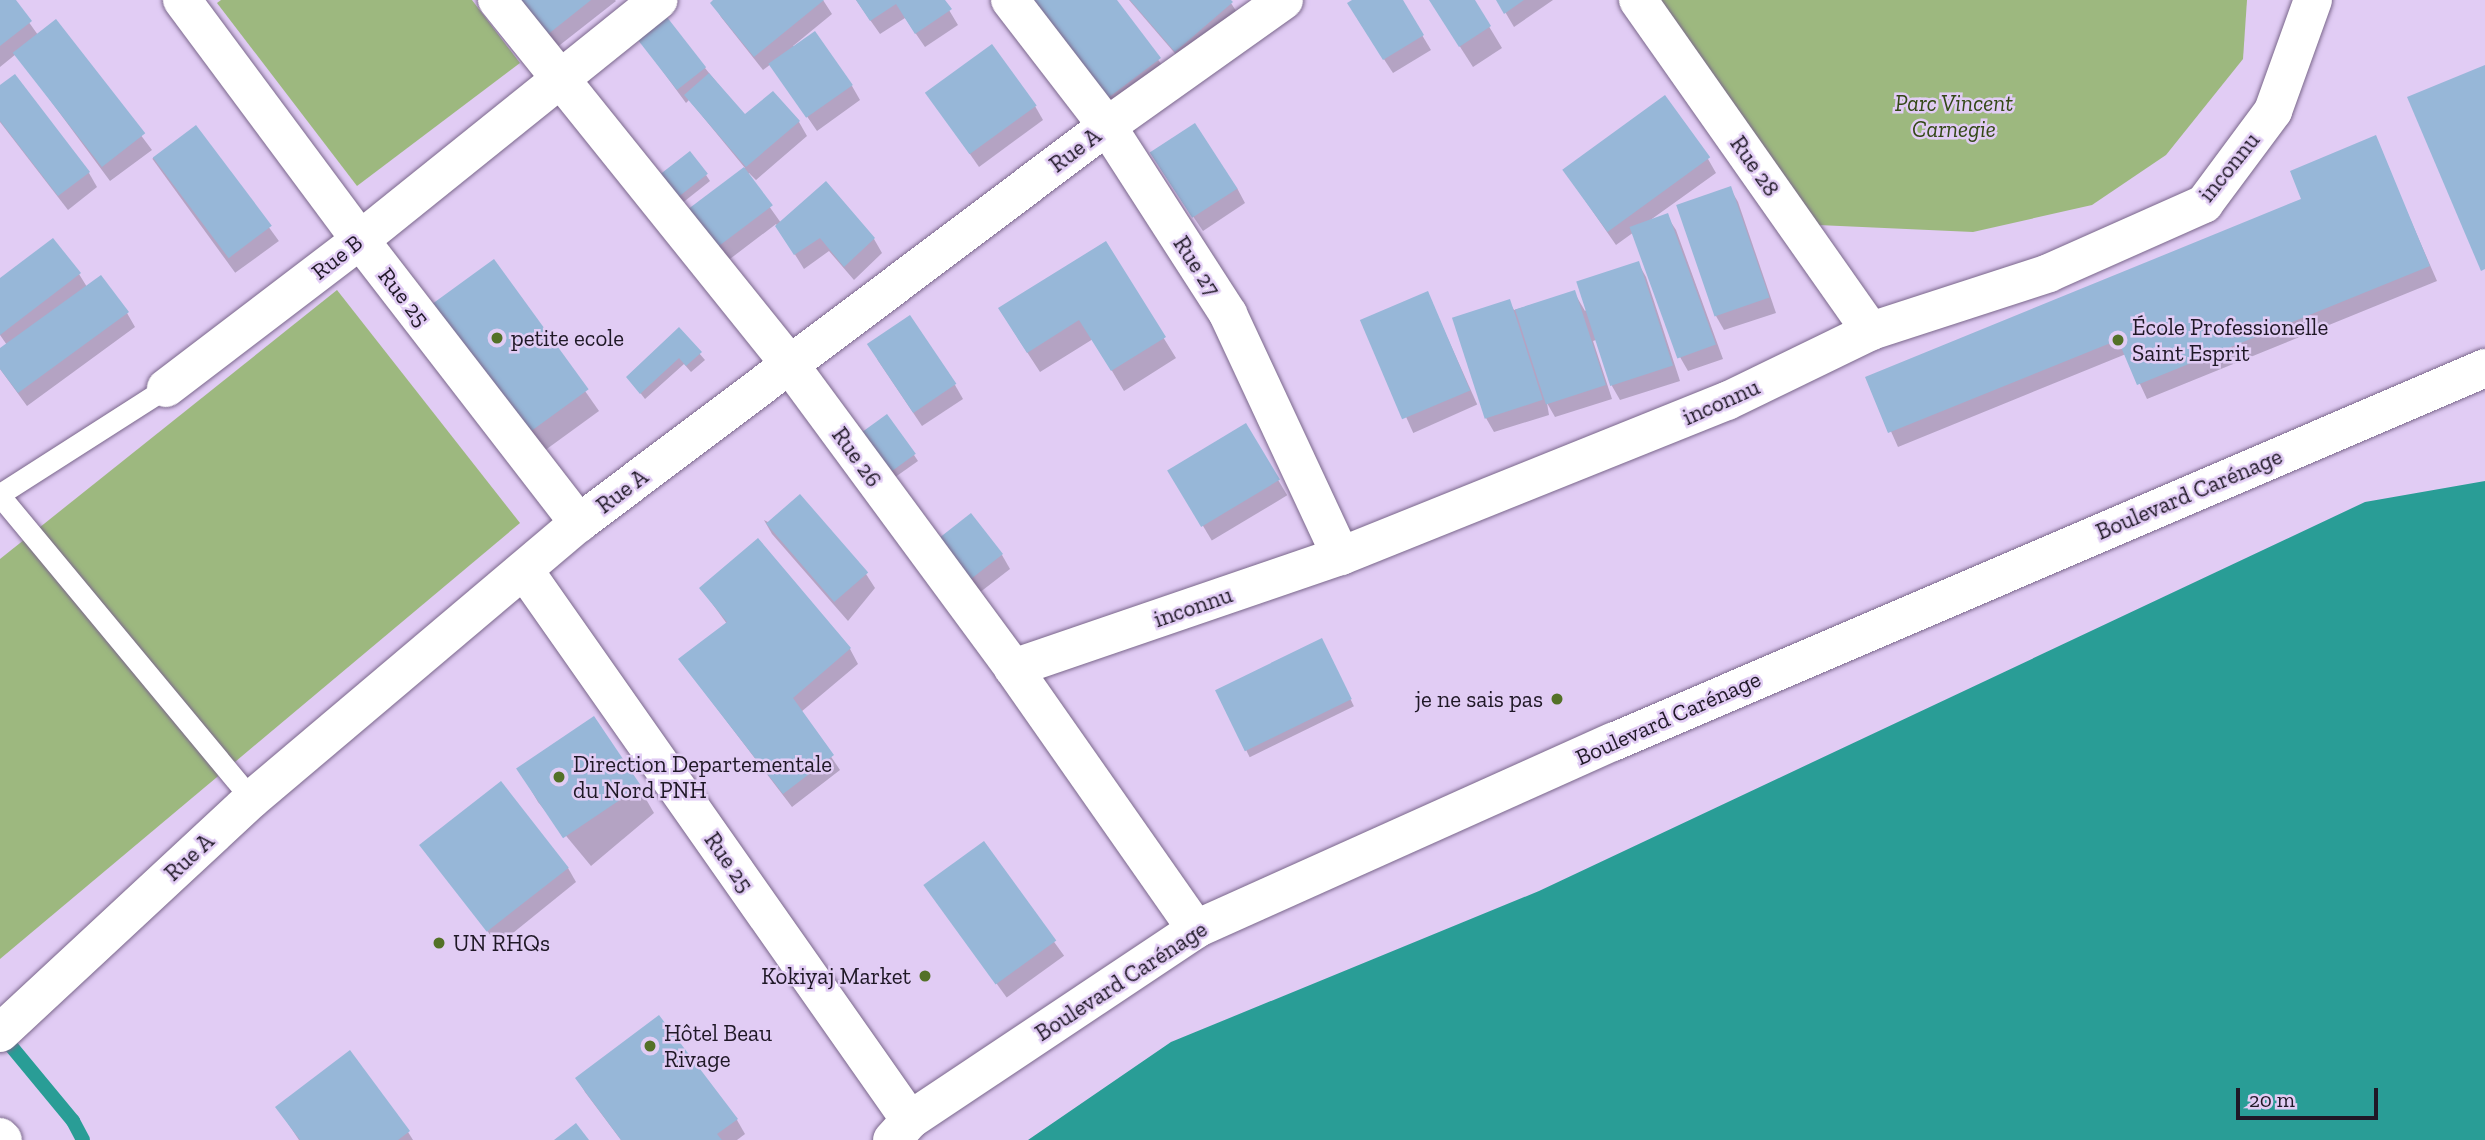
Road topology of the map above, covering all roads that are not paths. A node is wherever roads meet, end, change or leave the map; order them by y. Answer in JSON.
{"nodes":[{"id":1,"x":182,"y":0,"type":"edge"},
{"id":2,"x":497,"y":0,"type":"edge"},
{"id":3,"x":657,"y":0,"type":"edge"},
{"id":4,"x":1010,"y":0,"type":"edge"},
{"id":5,"x":1284,"y":0,"type":"edge"},
{"id":6,"x":1638,"y":0,"type":"edge"},
{"id":7,"x":2313,"y":0,"type":"edge"},
{"id":8,"x":559,"y":77,"type":"junction"},
{"id":9,"x":1107,"y":126,"type":"junction"},
{"id":10,"x":360,"y":240,"type":"junction"},
{"id":11,"x":1871,"y":331,"type":"junction"},
{"id":12,"x":790,"y":365,"type":"junction"},
{"id":13,"x":2485,"y":368,"type":"edge"},
{"id":14,"x":166,"y":388,"type":"joint"},
{"id":15,"x":0,"y":495,"type":"edge"},
{"id":16,"x":579,"y":523,"type":"junction"},
{"id":17,"x":1341,"y":556,"type":"junction"},
{"id":18,"x":524,"y":570,"type":"junction"},
{"id":19,"x":1013,"y":668,"type":"junction"},
{"id":20,"x":252,"y":799,"type":"junction"},
{"id":21,"x":1196,"y":929,"type":"junction"},
{"id":22,"x":0,"y":1032,"type":"edge"},
{"id":23,"x":901,"y":1130,"type":"edge"}],
"edges":[{"from":1,"to":10,"type":"street","name":"Rue 25"},
{"from":2,"to":8,"type":"street","name":"Rue 26"},
{"from":3,"to":8,"type":"street","name":"Rue B"},
{"from":4,"to":9,"type":"street","name":"Rue 27"},
{"from":5,"to":9,"type":"street","name":"Rue A"},
{"from":6,"to":11,"type":"street","name":"Rue 28"},
{"from":7,"to":11,"type":"street","name":"inconnu"},
{"from":8,"to":10,"type":"street","name":"Rue B"},
{"from":8,"to":12,"type":"street","name":"Rue 26"},
{"from":9,"to":12,"type":"street","name":"Rue A"},
{"from":9,"to":17,"type":"street","name":"Rue 27"},
{"from":10,"to":14,"type":"street","name":"Rue B"},
{"from":10,"to":16,"type":"street","name":"Rue 25"},
{"from":11,"to":17,"type":"street","name":"inconnu"},
{"from":12,"to":16,"type":"street","name":"Rue A"},
{"from":12,"to":19,"type":"street","name":"Rue 26"},
{"from":13,"to":21,"type":"street","name":"Boulevard Carénage"},
{"from":14,"to":15,"type":"lane","name":"Rue B"},
{"from":15,"to":20,"type":"lane"},
{"from":16,"to":18,"type":"street","name":"Rue A"},
{"from":17,"to":19,"type":"street","name":"inconnu"},
{"from":18,"to":20,"type":"street","name":"Rue A"},
{"from":18,"to":23,"type":"street","name":"Rue 25"},
{"from":19,"to":21,"type":"street","name":"Rue 26"},
{"from":20,"to":22,"type":"street","name":"Rue A"},
{"from":21,"to":23,"type":"street","name":"Boulevard Carénage"}]}
